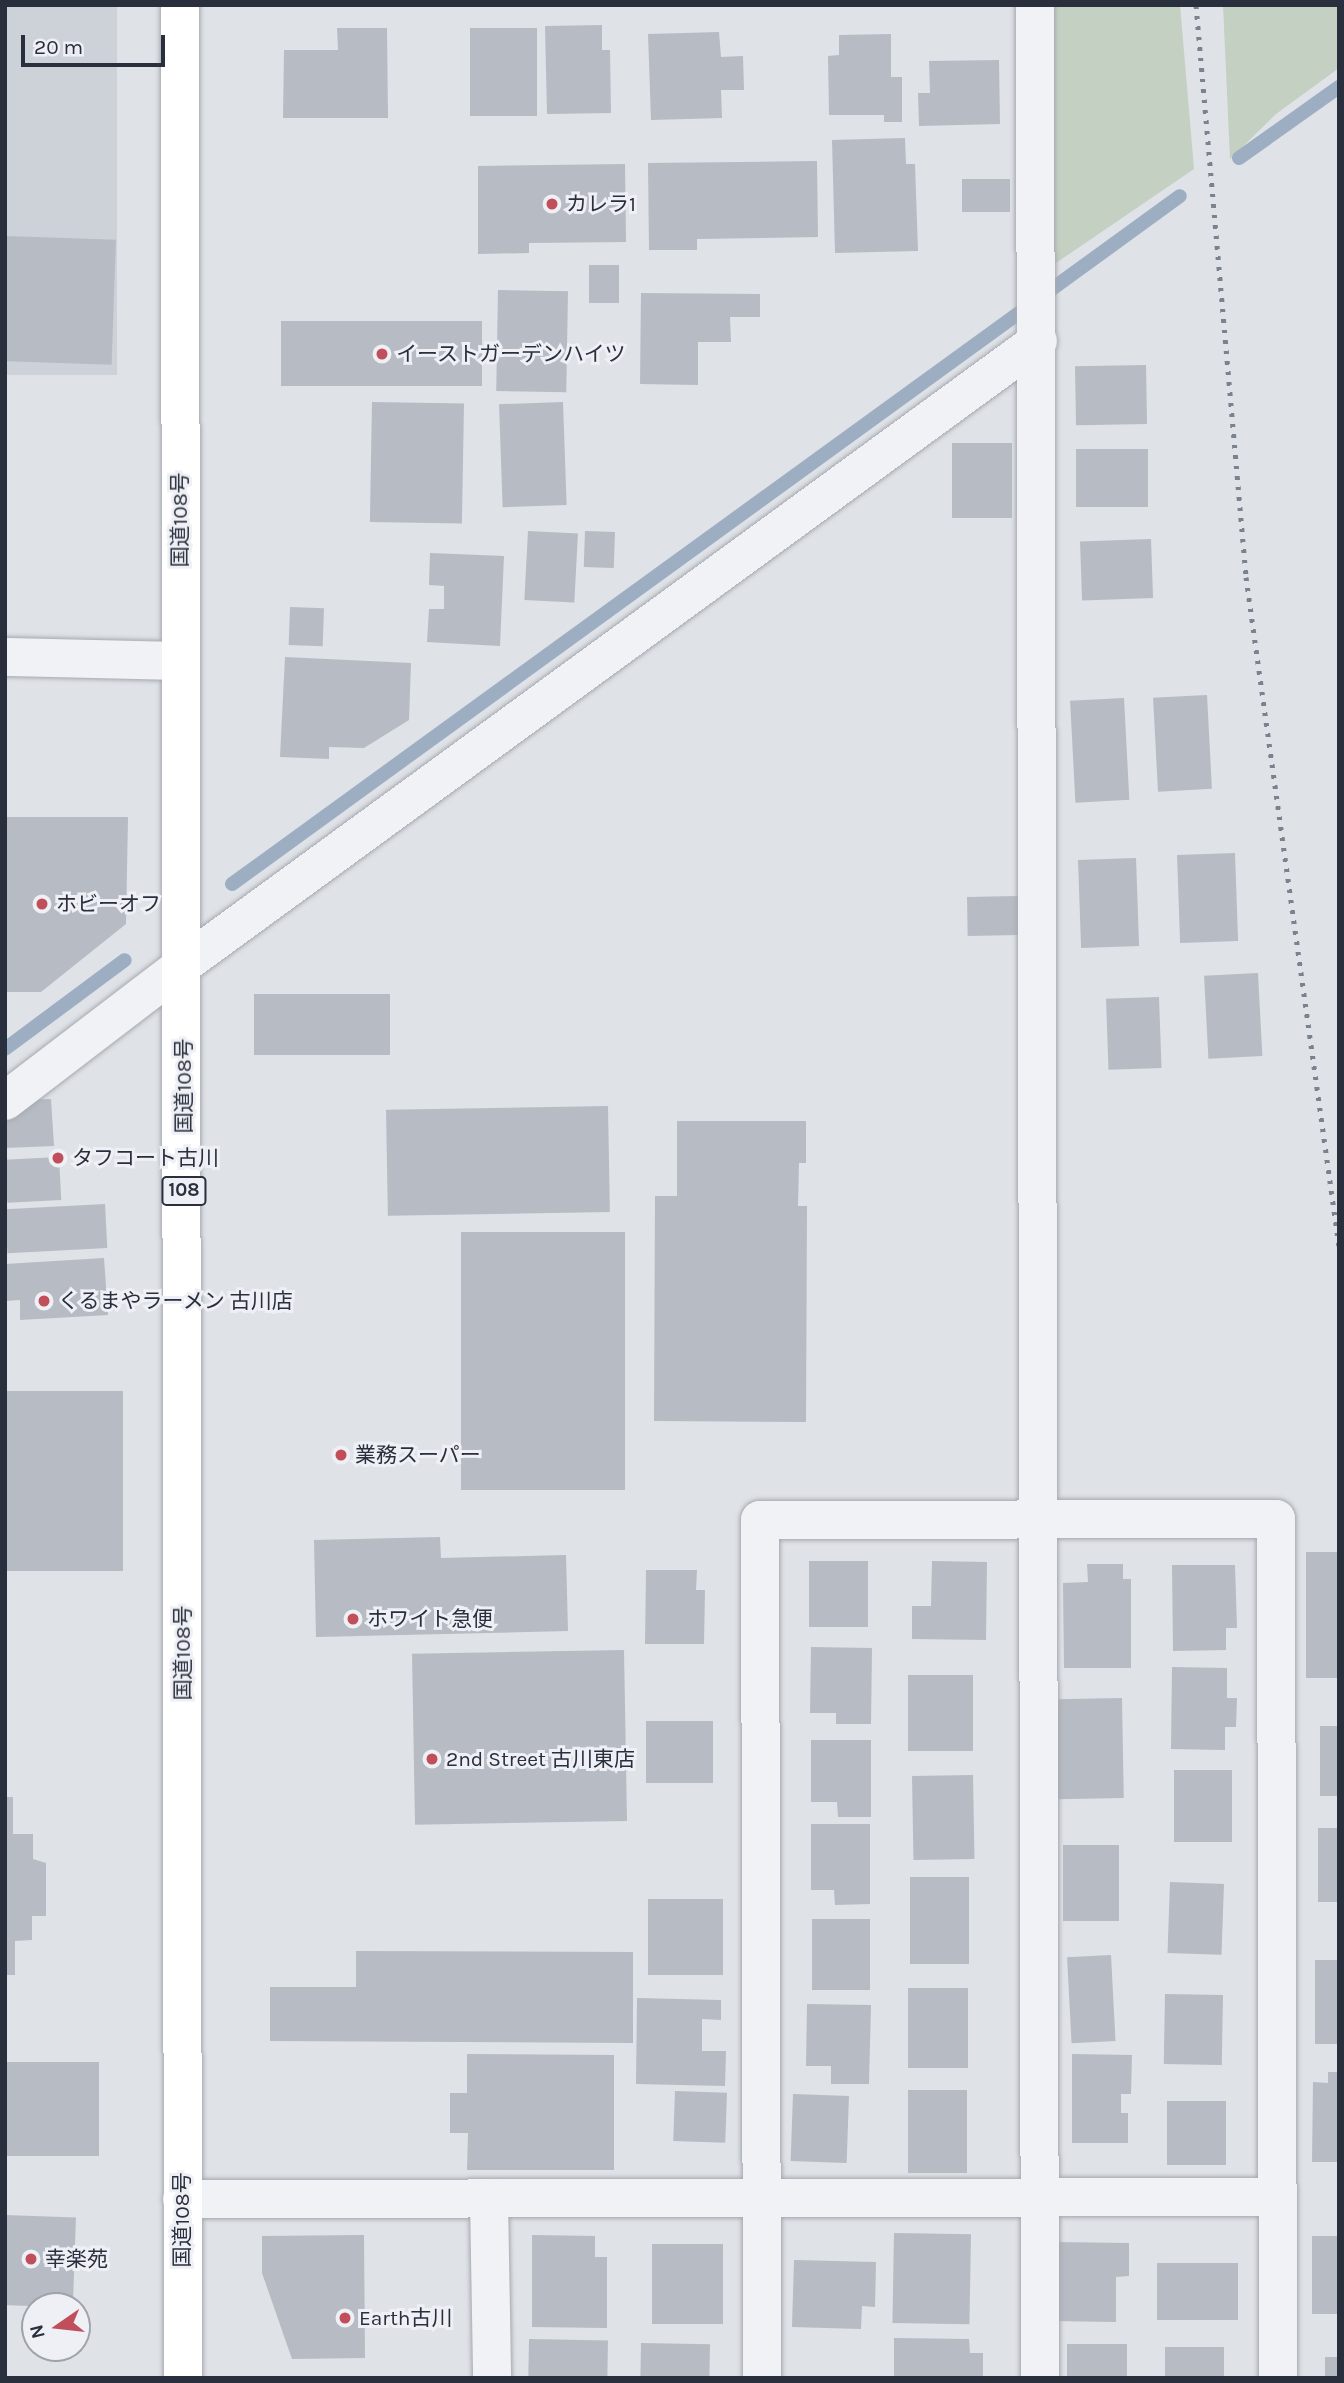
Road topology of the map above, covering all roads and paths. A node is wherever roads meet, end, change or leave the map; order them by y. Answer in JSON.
{"nodes":[{"id":1,"x":180,"y":5,"type":"edge"},
{"id":2,"x":1035,"y":5,"type":"edge"},
{"id":3,"x":1037,"y":327,"type":"junction"},
{"id":4,"x":5,"y":657,"type":"edge"},
{"id":5,"x":180,"y":661,"type":"junction"},
{"id":6,"x":184,"y":964,"type":"junction"},
{"id":7,"x":5,"y":1101,"type":"edge"},
{"id":8,"x":1039,"y":1519,"type":"junction"},
{"id":9,"x":1277,"y":2197,"type":"junction"},
{"id":10,"x":762,"y":2198,"type":"junction"},
{"id":11,"x":1040,"y":2198,"type":"junction"},
{"id":12,"x":182,"y":2199,"type":"junction"},
{"id":13,"x":489,"y":2199,"type":"junction"},
{"id":14,"x":183,"y":2378,"type":"edge"},
{"id":15,"x":492,"y":2378,"type":"edge"},
{"id":16,"x":762,"y":2378,"type":"edge"},
{"id":17,"x":1040,"y":2378,"type":"edge"},
{"id":18,"x":1278,"y":2378,"type":"edge"}],
"edges":[{"from":1,"to":5,"type":"highway","name":"国道108号","number":"108"},
{"from":2,"to":3,"type":"street"},
{"from":3,"to":6,"type":"street"},
{"from":3,"to":8,"type":"street"},
{"from":4,"to":5,"type":"street"},
{"from":5,"to":6,"type":"highway","name":"国道108号","number":"108"},
{"from":6,"to":7,"type":"street"},
{"from":6,"to":12,"type":"highway","name":"国道108号","number":"108"},
{"from":8,"to":9,"type":"street"},
{"from":8,"to":10,"type":"street"},
{"from":8,"to":11,"type":"street"},
{"from":9,"to":11,"type":"street"},
{"from":9,"to":18,"type":"street"},
{"from":10,"to":11,"type":"street"},
{"from":10,"to":13,"type":"street"},
{"from":10,"to":16,"type":"street"},
{"from":11,"to":17,"type":"street"},
{"from":12,"to":13,"type":"street"},
{"from":12,"to":14,"type":"highway","name":"国道108号","number":"108"},
{"from":13,"to":15,"type":"street"}]}
